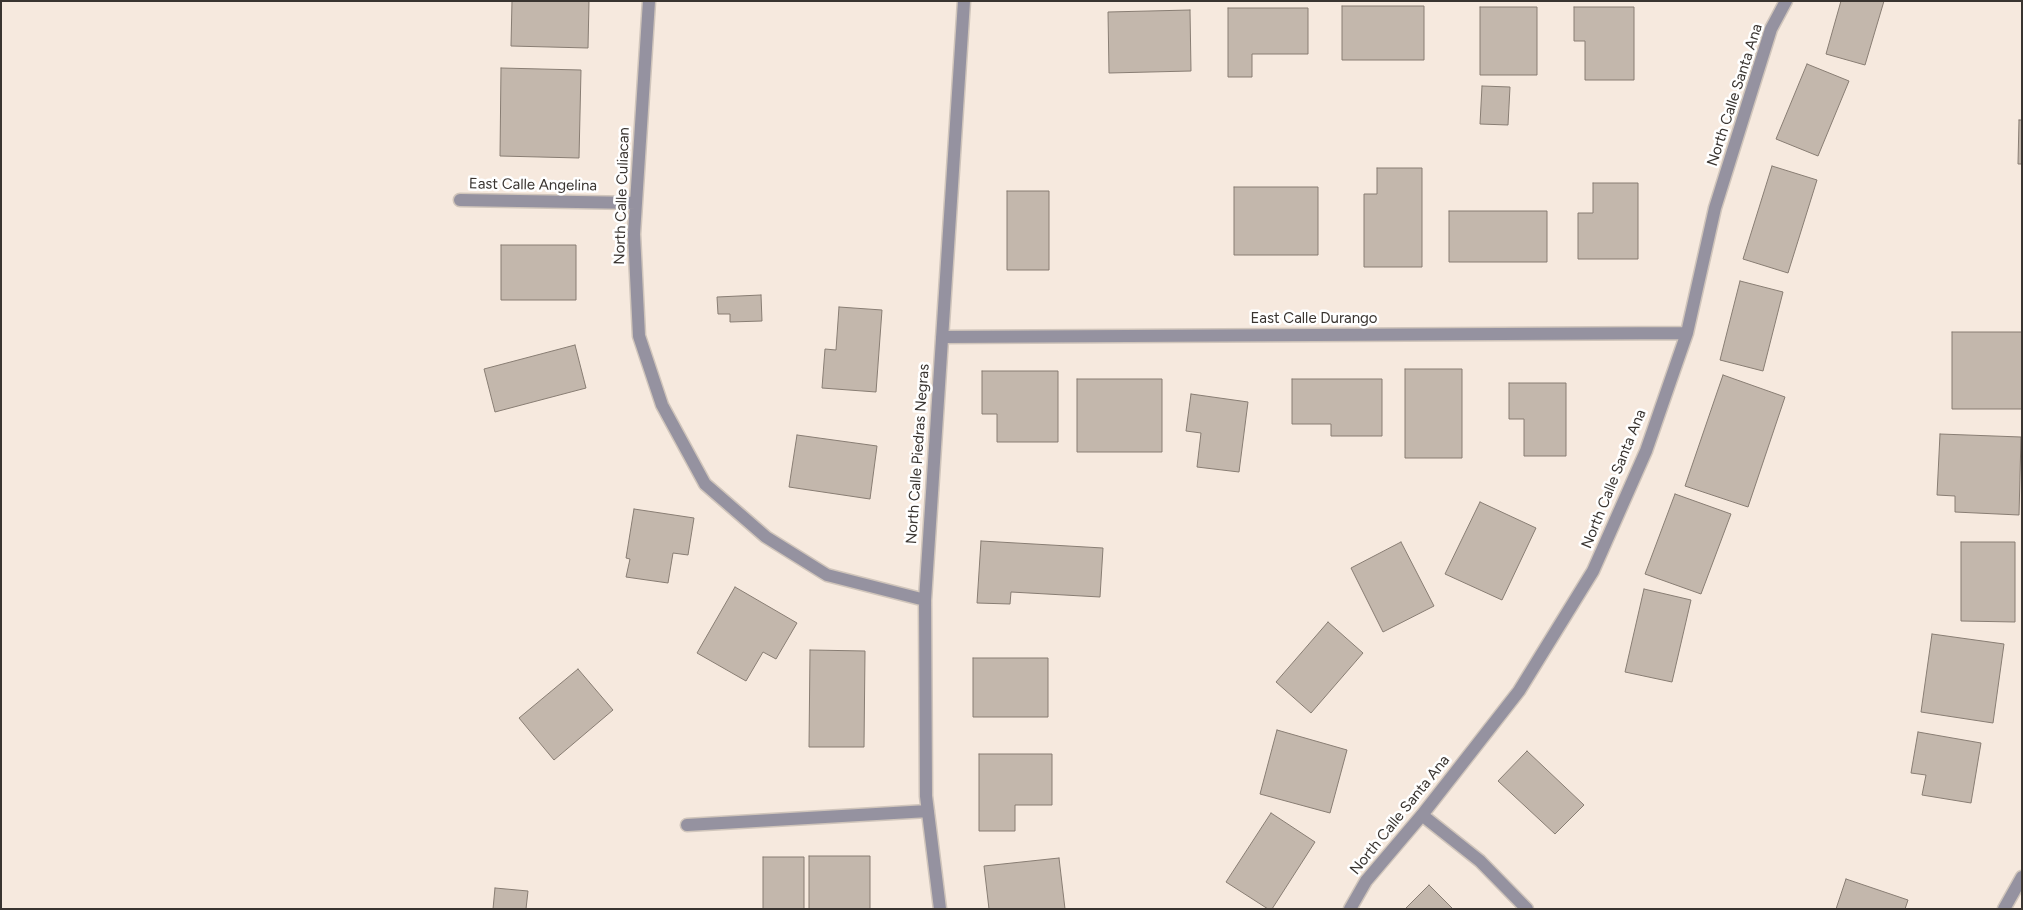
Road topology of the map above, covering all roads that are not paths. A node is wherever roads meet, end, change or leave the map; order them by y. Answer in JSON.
{"nodes":[{"id":1,"x":649,"y":1,"type":"edge"},
{"id":2,"x":964,"y":1,"type":"edge"},
{"id":3,"x":1781,"y":2,"type":"edge"},
{"id":4,"x":460,"y":200,"type":"dead end"},
{"id":5,"x":636,"y":204,"type":"junction"},
{"id":6,"x":1687,"y":333,"type":"junction"},
{"id":7,"x":942,"y":337,"type":"junction"},
{"id":8,"x":925,"y":600,"type":"junction"},
{"id":9,"x":928,"y":811,"type":"junction"},
{"id":10,"x":1422,"y":816,"type":"junction"},
{"id":11,"x":687,"y":825,"type":"dead end"},
{"id":12,"x":2022,"y":877,"type":"edge"},
{"id":13,"x":940,"y":909,"type":"edge"},
{"id":14,"x":1350,"y":909,"type":"edge"},
{"id":15,"x":1527,"y":909,"type":"edge"},
{"id":16,"x":2004,"y":909,"type":"edge"}],
"edges":[{"from":1,"to":5,"type":"street","name":"North Calle Culiacan"},
{"from":2,"to":7,"type":"street","name":"North Calle Piedras Negras"},
{"from":3,"to":6,"type":"street","name":"North Calle Santa Ana"},
{"from":4,"to":5,"type":"street","name":"East Calle Angelina"},
{"from":5,"to":8,"type":"street","name":"North Calle Culiacan"},
{"from":6,"to":7,"type":"street","name":"East Calle Durango"},
{"from":6,"to":10,"type":"street","name":"North Calle Santa Ana"},
{"from":7,"to":8,"type":"street","name":"North Calle Piedras Negras"},
{"from":8,"to":9,"type":"street","name":"North Calle Piedras Negras"},
{"from":9,"to":11,"type":"street"},
{"from":9,"to":13,"type":"street","name":"North Calle Piedras Negras"},
{"from":10,"to":14,"type":"street","name":"North Calle Santa Ana"},
{"from":10,"to":15,"type":"street"},
{"from":12,"to":16,"type":"street"}]}
